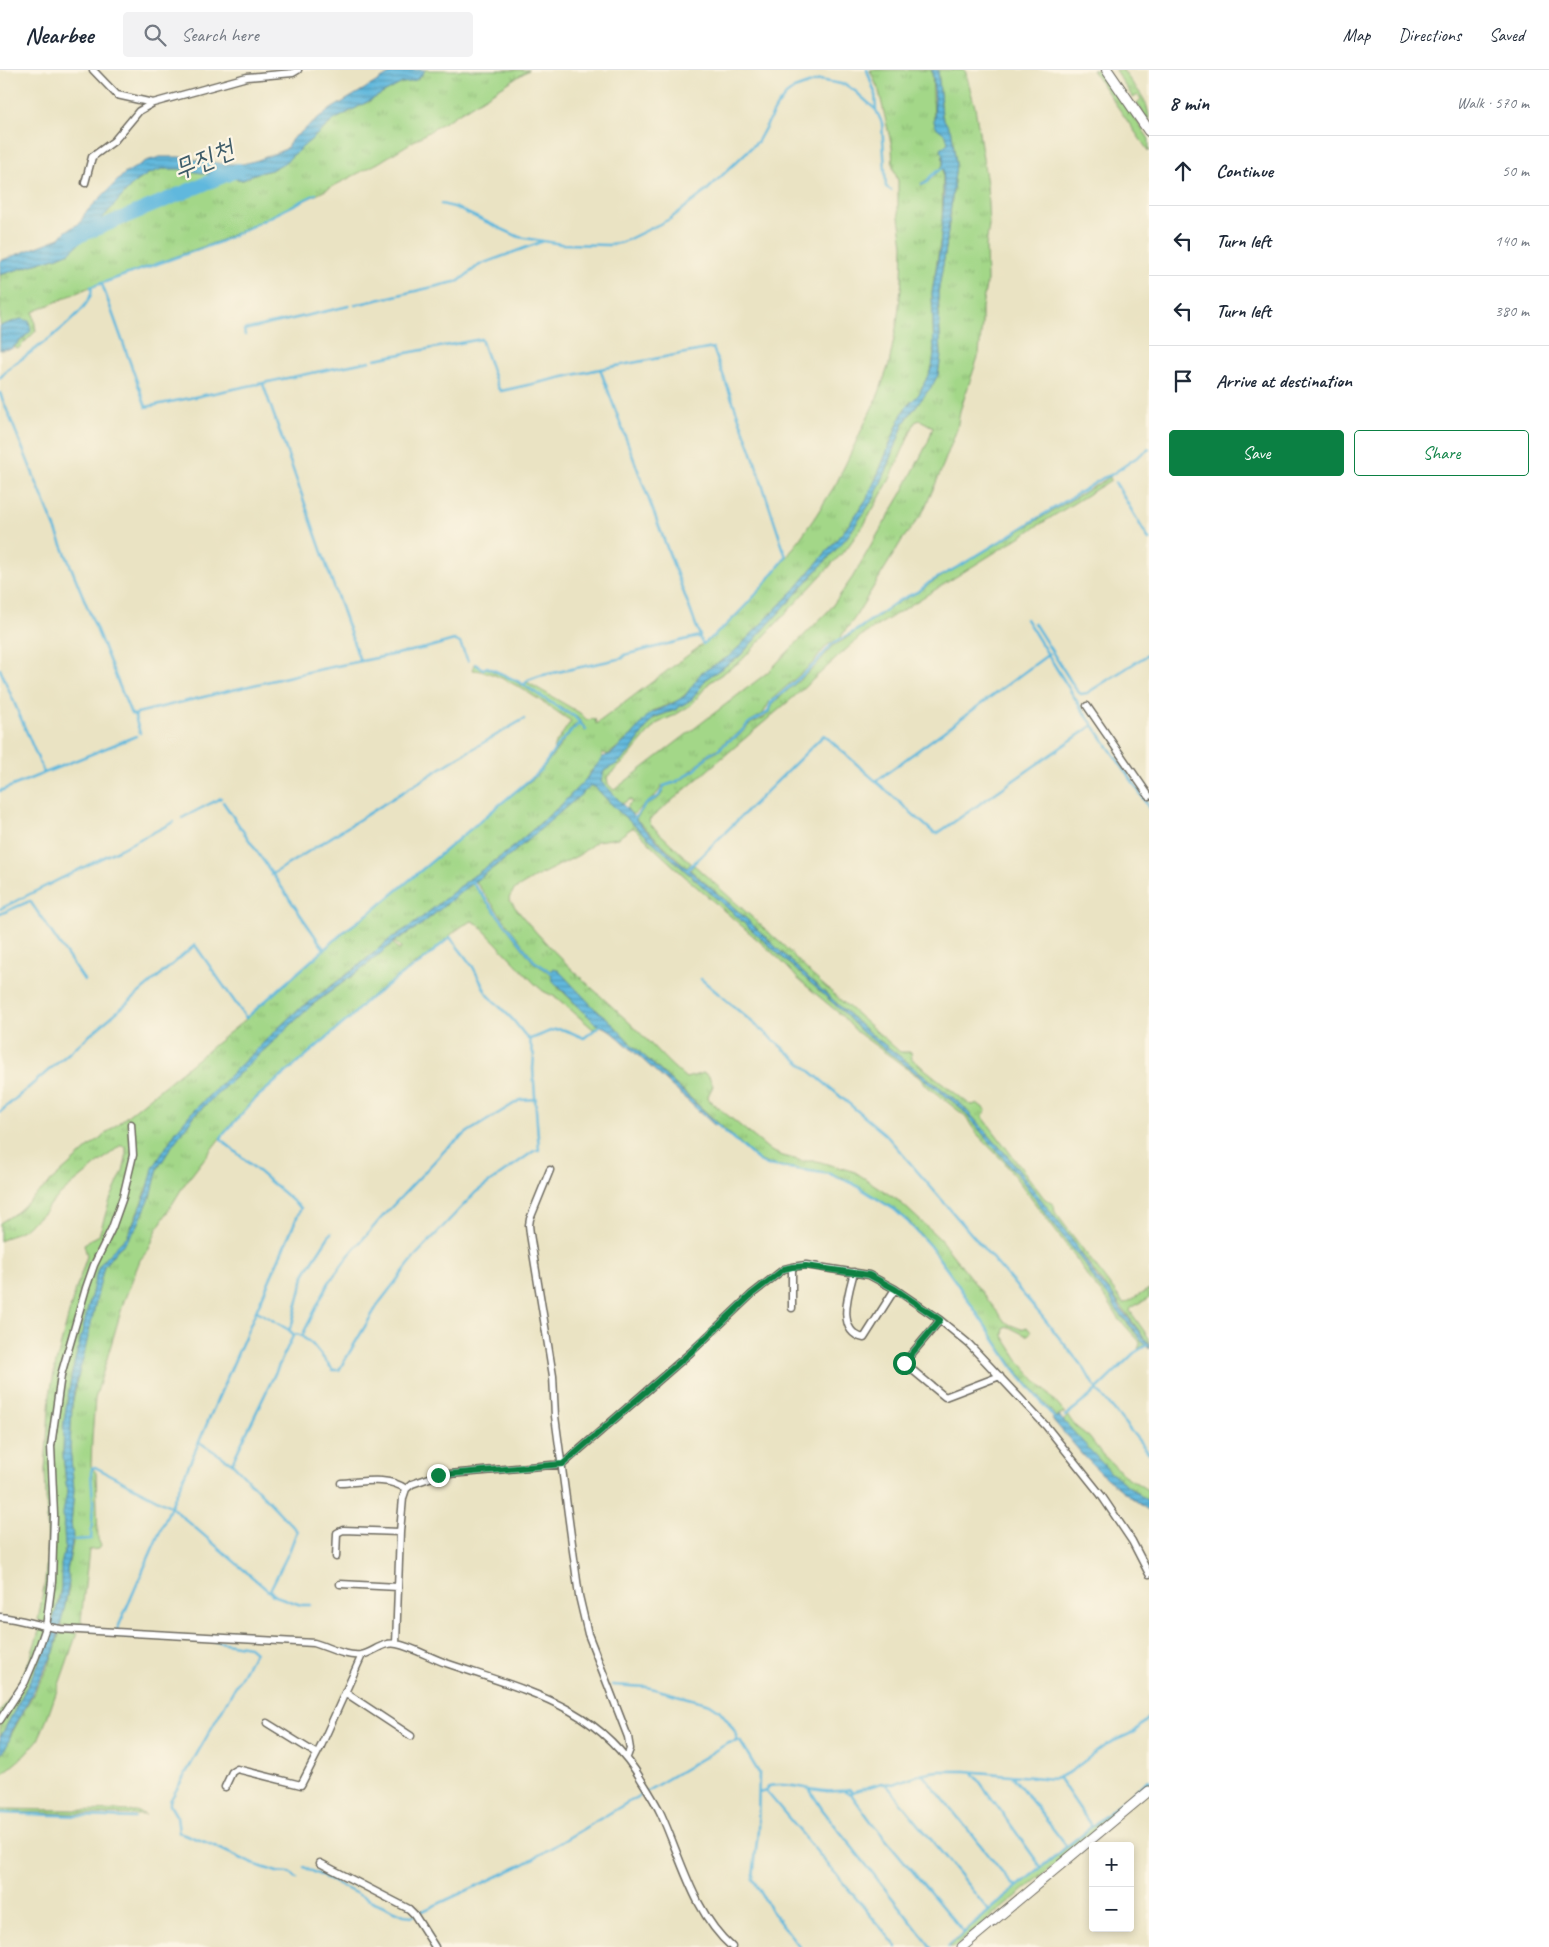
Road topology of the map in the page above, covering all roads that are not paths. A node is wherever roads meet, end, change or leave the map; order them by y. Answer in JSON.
{"nodes":[{"id":1,"x":93,"y":70,"type":"edge"},
{"id":2,"x":298,"y":70,"type":"edge"},
{"id":3,"x":1107,"y":70,"type":"edge"},
{"id":4,"x":153,"y":103,"type":"junction"},
{"id":5,"x":1149,"y":132,"type":"edge"},
{"id":6,"x":85,"y":183,"type":"dead end"},
{"id":7,"x":1087,"y":706,"type":"dead end"},
{"id":8,"x":1149,"y":796,"type":"edge"},
{"id":9,"x":131,"y":1124,"type":"dead end"},
{"id":10,"x":550,"y":1170,"type":"dead end"},
{"id":11,"x":792,"y":1267,"type":"junction"},
{"id":12,"x":854,"y":1272,"type":"junction"},
{"id":13,"x":895,"y":1289,"type":"junction"},
{"id":14,"x":792,"y":1308,"type":"dead end"},
{"id":15,"x":940,"y":1320,"type":"junction"},
{"id":16,"x":1000,"y":1376,"type":"junction"},
{"id":17,"x":563,"y":1464,"type":"junction"},
{"id":18,"x":341,"y":1483,"type":"dead end"},
{"id":19,"x":406,"y":1489,"type":"junction"},
{"id":20,"x":400,"y":1532,"type":"junction"},
{"id":21,"x":336,"y":1557,"type":"dead end"},
{"id":22,"x":1149,"y":1574,"type":"edge"},
{"id":23,"x":340,"y":1584,"type":"dead end"},
{"id":24,"x":398,"y":1586,"type":"junction"},
{"id":25,"x":0,"y":1617,"type":"edge"},
{"id":26,"x":48,"y":1628,"type":"junction"},
{"id":27,"x":396,"y":1644,"type":"junction"},
{"id":28,"x":362,"y":1655,"type":"junction"},
{"id":29,"x":346,"y":1693,"type":"junction"},
{"id":30,"x":0,"y":1720,"type":"edge"},
{"id":31,"x":267,"y":1723,"type":"dead end"},
{"id":32,"x":411,"y":1736,"type":"dead end"},
{"id":33,"x":317,"y":1754,"type":"junction"},
{"id":34,"x":627,"y":1757,"type":"junction"},
{"id":35,"x":225,"y":1787,"type":"dead end"},
{"id":36,"x":1149,"y":1791,"type":"edge"},
{"id":37,"x":320,"y":1863,"type":"dead end"},
{"id":38,"x":435,"y":1947,"type":"edge"},
{"id":39,"x":732,"y":1947,"type":"edge"},
{"id":40,"x":962,"y":1947,"type":"edge"}],
"edges":[{"from":1,"to":4,"type":"street"},
{"from":2,"to":4,"type":"street"},
{"from":3,"to":5,"type":"main road"},
{"from":4,"to":6,"type":"street"},
{"from":7,"to":8,"type":"street"},
{"from":9,"to":26,"type":"street"},
{"from":10,"to":17,"type":"street"},
{"from":11,"to":12,"type":"street"},
{"from":11,"to":14,"type":"street"},
{"from":11,"to":17,"type":"street"},
{"from":12,"to":13,"type":"street"},
{"from":12,"to":13,"type":"street"},
{"from":13,"to":15,"type":"street"},
{"from":15,"to":16,"type":"street"},
{"from":15,"to":16,"type":"street"},
{"from":16,"to":22,"type":"street"},
{"from":17,"to":19,"type":"street"},
{"from":17,"to":34,"type":"street"},
{"from":18,"to":19,"type":"street"},
{"from":19,"to":20,"type":"street"},
{"from":20,"to":21,"type":"street"},
{"from":20,"to":24,"type":"street"},
{"from":23,"to":24,"type":"street"},
{"from":24,"to":27,"type":"street"},
{"from":25,"to":26,"type":"street"},
{"from":26,"to":28,"type":"street"},
{"from":26,"to":30,"type":"street"},
{"from":27,"to":28,"type":"street"},
{"from":27,"to":34,"type":"street"},
{"from":28,"to":29,"type":"street"},
{"from":29,"to":32,"type":"street"},
{"from":29,"to":33,"type":"street"},
{"from":31,"to":33,"type":"street"},
{"from":33,"to":35,"type":"street"},
{"from":34,"to":39,"type":"street"},
{"from":36,"to":40,"type":"main road"},
{"from":37,"to":38,"type":"street"}]}
